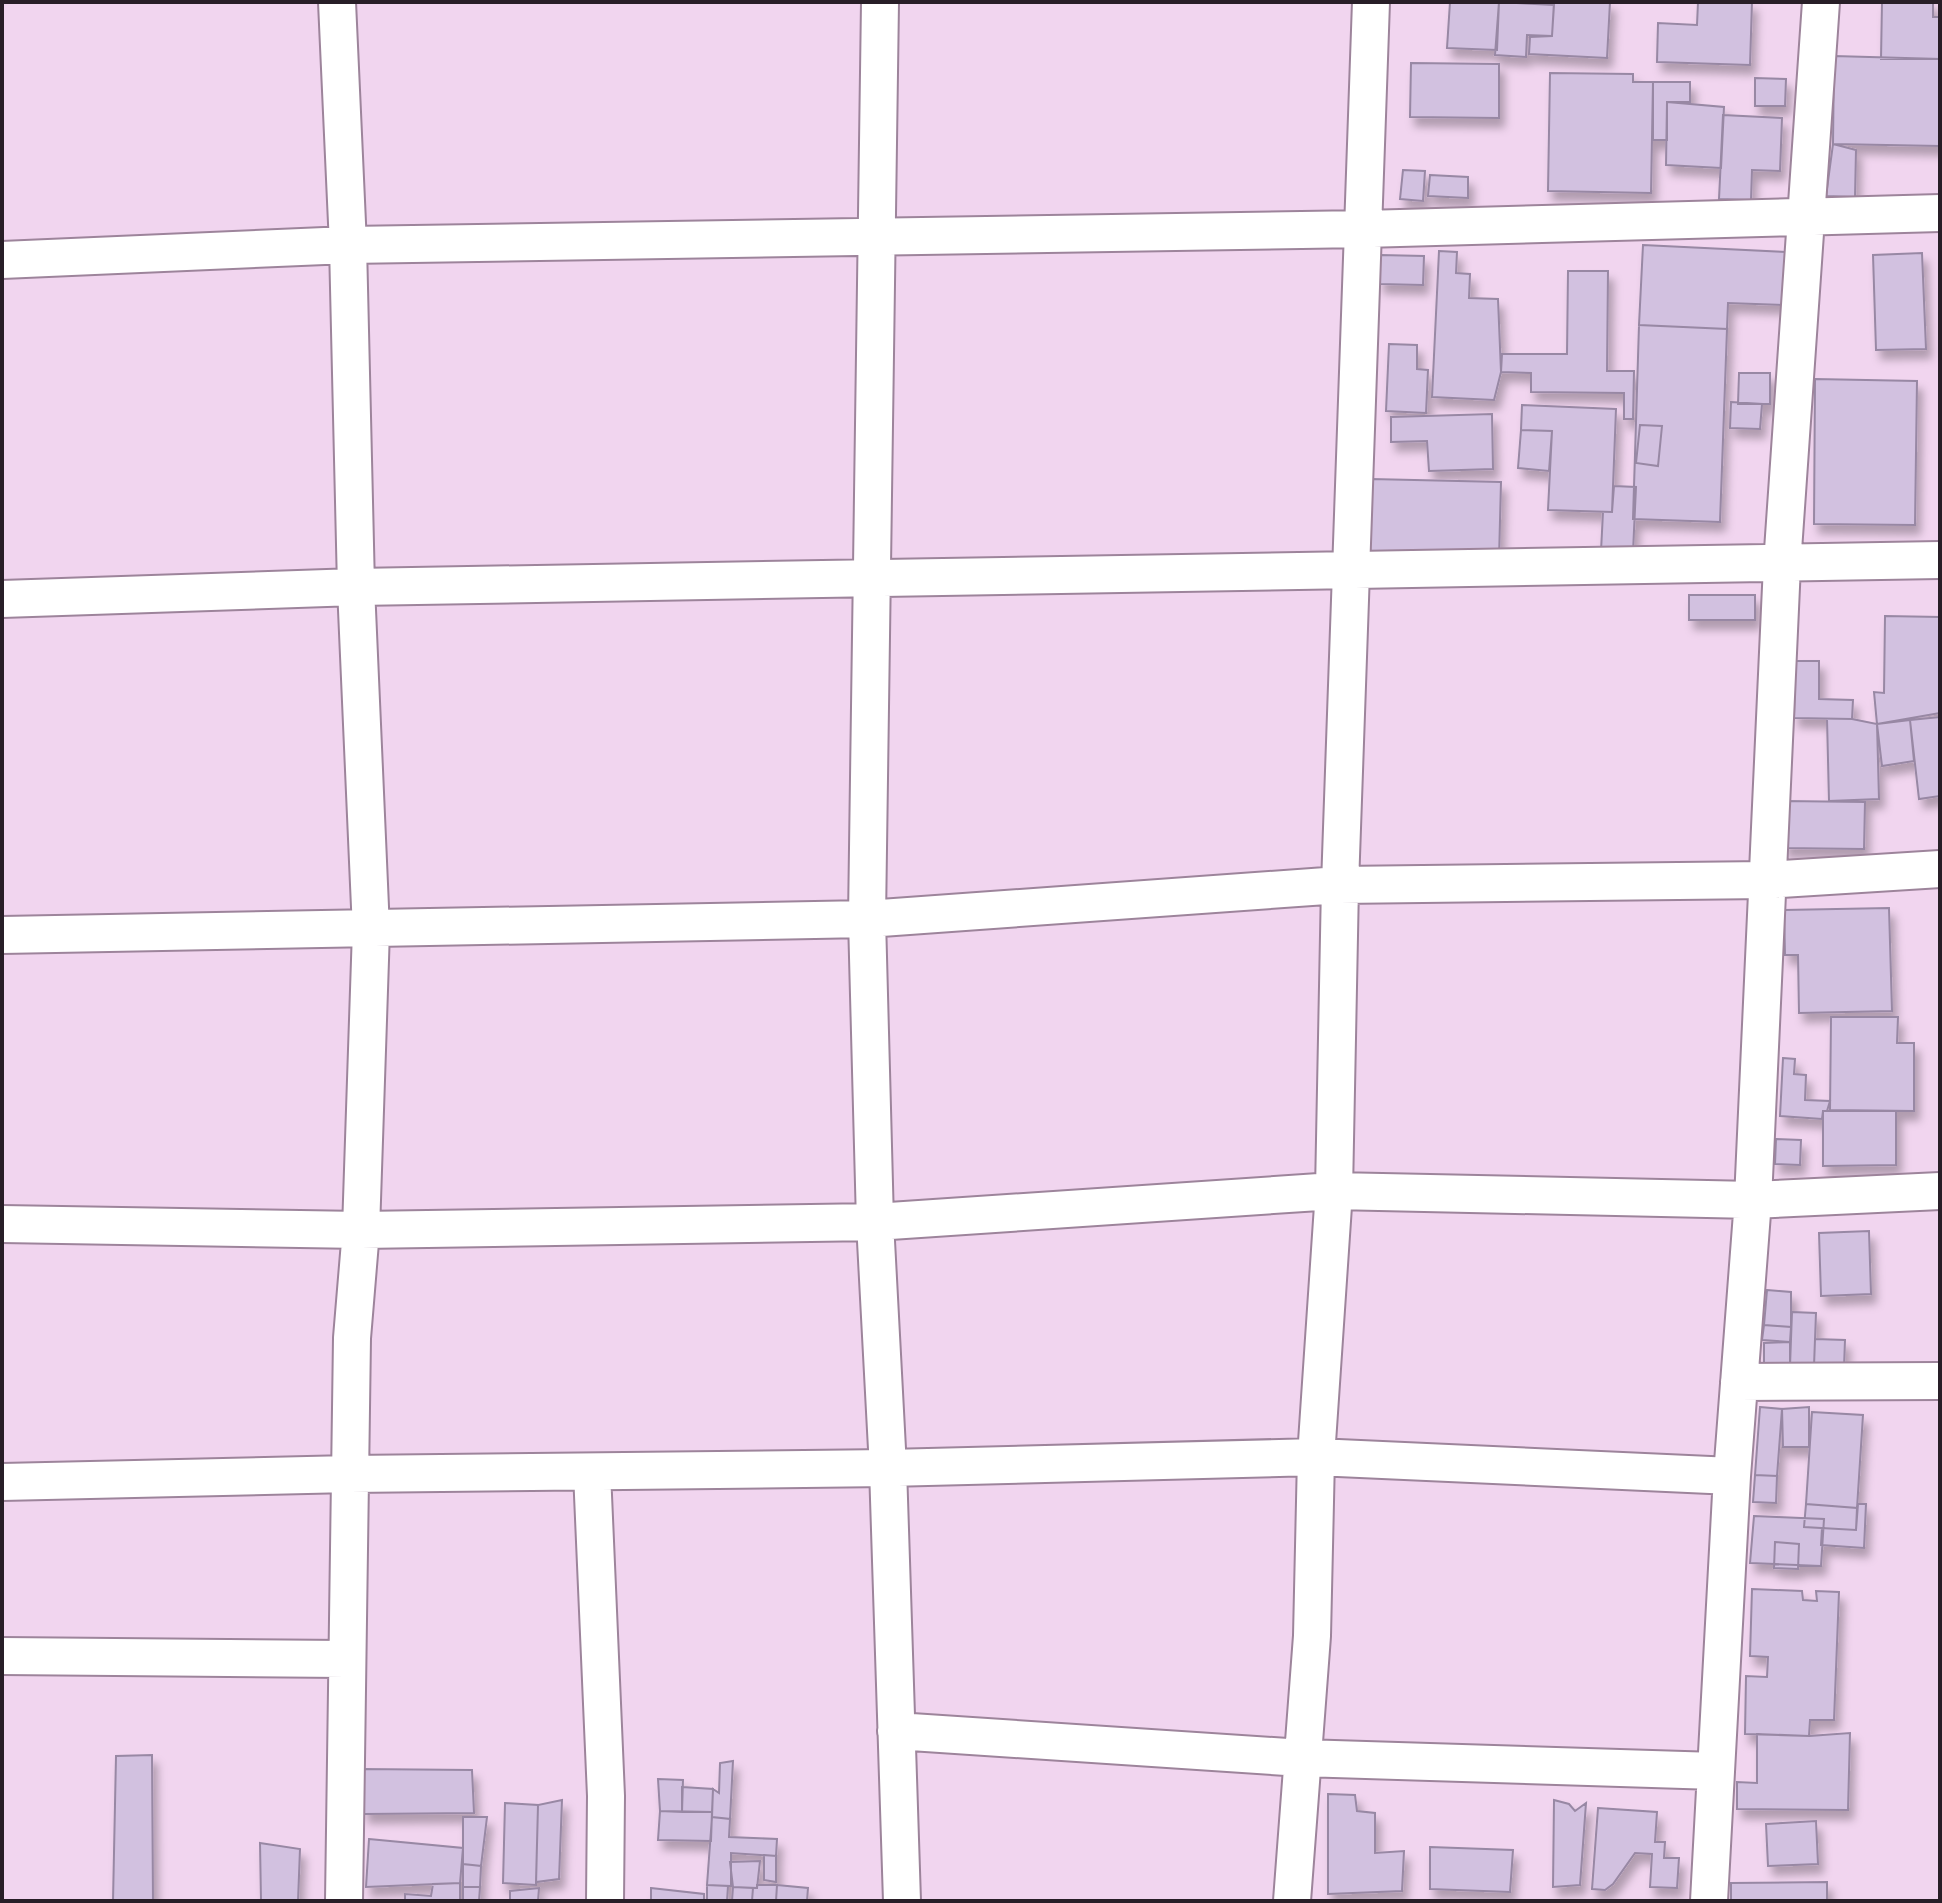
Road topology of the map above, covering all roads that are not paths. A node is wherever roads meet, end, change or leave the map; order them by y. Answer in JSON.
{"nodes":[{"id":1,"x":337,"y":2,"type":"edge"},
{"id":2,"x":880,"y":2,"type":"edge"},
{"id":3,"x":1371,"y":2,"type":"edge"},
{"id":4,"x":1821,"y":2,"type":"edge"},
{"id":5,"x":1940,"y":213,"type":"edge"},
{"id":6,"x":1807,"y":218,"type":"junction"},
{"id":7,"x":1364,"y":229,"type":"junction"},
{"id":8,"x":876,"y":237,"type":"junction"},
{"id":9,"x":348,"y":245,"type":"junction"},
{"id":10,"x":2,"y":260,"type":"edge"},
{"id":11,"x":1940,"y":560,"type":"edge"},
{"id":12,"x":1782,"y":565,"type":"junction"},
{"id":13,"x":1351,"y":571,"type":"junction"},
{"id":14,"x":872,"y":578,"type":"junction"},
{"id":15,"x":356,"y":587,"type":"junction"},
{"id":16,"x":2,"y":599,"type":"edge"},
{"id":17,"x":1940,"y":869,"type":"edge"},
{"id":18,"x":1766,"y":880,"type":"junction"},
{"id":19,"x":1340,"y":885,"type":"junction"},
{"id":20,"x":867,"y":919,"type":"junction"},
{"id":21,"x":371,"y":930,"type":"junction"},
{"id":22,"x":2,"y":935,"type":"edge"},
{"id":23,"x":1334,"y":1191,"type":"junction"},
{"id":24,"x":1940,"y":1191,"type":"edge"},
{"id":25,"x":1753,"y":1200,"type":"junction"},
{"id":26,"x":875,"y":1222,"type":"junction"},
{"id":27,"x":2,"y":1224,"type":"edge"},
{"id":28,"x":361,"y":1230,"type":"junction"},
{"id":29,"x":1940,"y":1381,"type":"edge"},
{"id":30,"x":1739,"y":1382,"type":"junction"},
{"id":31,"x":1316,"y":1457,"type":"junction"},
{"id":32,"x":888,"y":1468,"type":"junction"},
{"id":33,"x":592,"y":1472,"type":"junction"},
{"id":34,"x":350,"y":1474,"type":"junction"},
{"id":35,"x":1732,"y":1476,"type":"junction"},
{"id":36,"x":2,"y":1482,"type":"edge"},
{"id":37,"x":2,"y":1656,"type":"edge"},
{"id":38,"x":345,"y":1659,"type":"junction"},
{"id":39,"x":896,"y":1731,"type":"junction"},
{"id":40,"x":1302,"y":1758,"type":"junction"},
{"id":41,"x":1716,"y":1771,"type":"junction"},
{"id":42,"x":344,"y":1901,"type":"edge"},
{"id":43,"x":605,"y":1901,"type":"edge"},
{"id":44,"x":902,"y":1901,"type":"edge"},
{"id":45,"x":1292,"y":1901,"type":"edge"},
{"id":46,"x":1709,"y":1901,"type":"edge"}],
"edges":[{"from":1,"to":9,"type":"street"},
{"from":2,"to":8,"type":"street"},
{"from":3,"to":7,"type":"street"},
{"from":4,"to":6,"type":"street"},
{"from":5,"to":6,"type":"street"},
{"from":6,"to":7,"type":"street"},
{"from":6,"to":12,"type":"street"},
{"from":7,"to":8,"type":"street"},
{"from":7,"to":13,"type":"street"},
{"from":8,"to":9,"type":"street"},
{"from":8,"to":14,"type":"street"},
{"from":9,"to":10,"type":"street"},
{"from":9,"to":15,"type":"street"},
{"from":11,"to":12,"type":"street"},
{"from":12,"to":13,"type":"street"},
{"from":12,"to":18,"type":"street"},
{"from":13,"to":14,"type":"street"},
{"from":13,"to":19,"type":"street"},
{"from":14,"to":15,"type":"street"},
{"from":14,"to":20,"type":"street"},
{"from":15,"to":16,"type":"street"},
{"from":15,"to":21,"type":"street"},
{"from":17,"to":18,"type":"street"},
{"from":18,"to":19,"type":"street"},
{"from":18,"to":25,"type":"street"},
{"from":19,"to":20,"type":"street"},
{"from":19,"to":23,"type":"street"},
{"from":20,"to":21,"type":"street"},
{"from":20,"to":26,"type":"street"},
{"from":21,"to":22,"type":"street"},
{"from":21,"to":28,"type":"street"},
{"from":23,"to":25,"type":"street"},
{"from":23,"to":26,"type":"street"},
{"from":23,"to":31,"type":"street"},
{"from":24,"to":25,"type":"street"},
{"from":25,"to":30,"type":"street"},
{"from":26,"to":28,"type":"street"},
{"from":26,"to":32,"type":"street"},
{"from":27,"to":28,"type":"street"},
{"from":28,"to":34,"type":"street"},
{"from":29,"to":30,"type":"street"},
{"from":30,"to":35,"type":"street"},
{"from":31,"to":32,"type":"street"},
{"from":31,"to":35,"type":"street"},
{"from":31,"to":40,"type":"street"},
{"from":32,"to":33,"type":"street"},
{"from":32,"to":39,"type":"street"},
{"from":33,"to":34,"type":"street"},
{"from":33,"to":43,"type":"street"},
{"from":34,"to":36,"type":"street"},
{"from":34,"to":38,"type":"street"},
{"from":35,"to":41,"type":"street"},
{"from":37,"to":38,"type":"street"},
{"from":38,"to":42,"type":"street"},
{"from":39,"to":40,"type":"street"},
{"from":39,"to":44,"type":"street"},
{"from":40,"to":41,"type":"street"},
{"from":40,"to":45,"type":"street"},
{"from":41,"to":46,"type":"street"}]}
